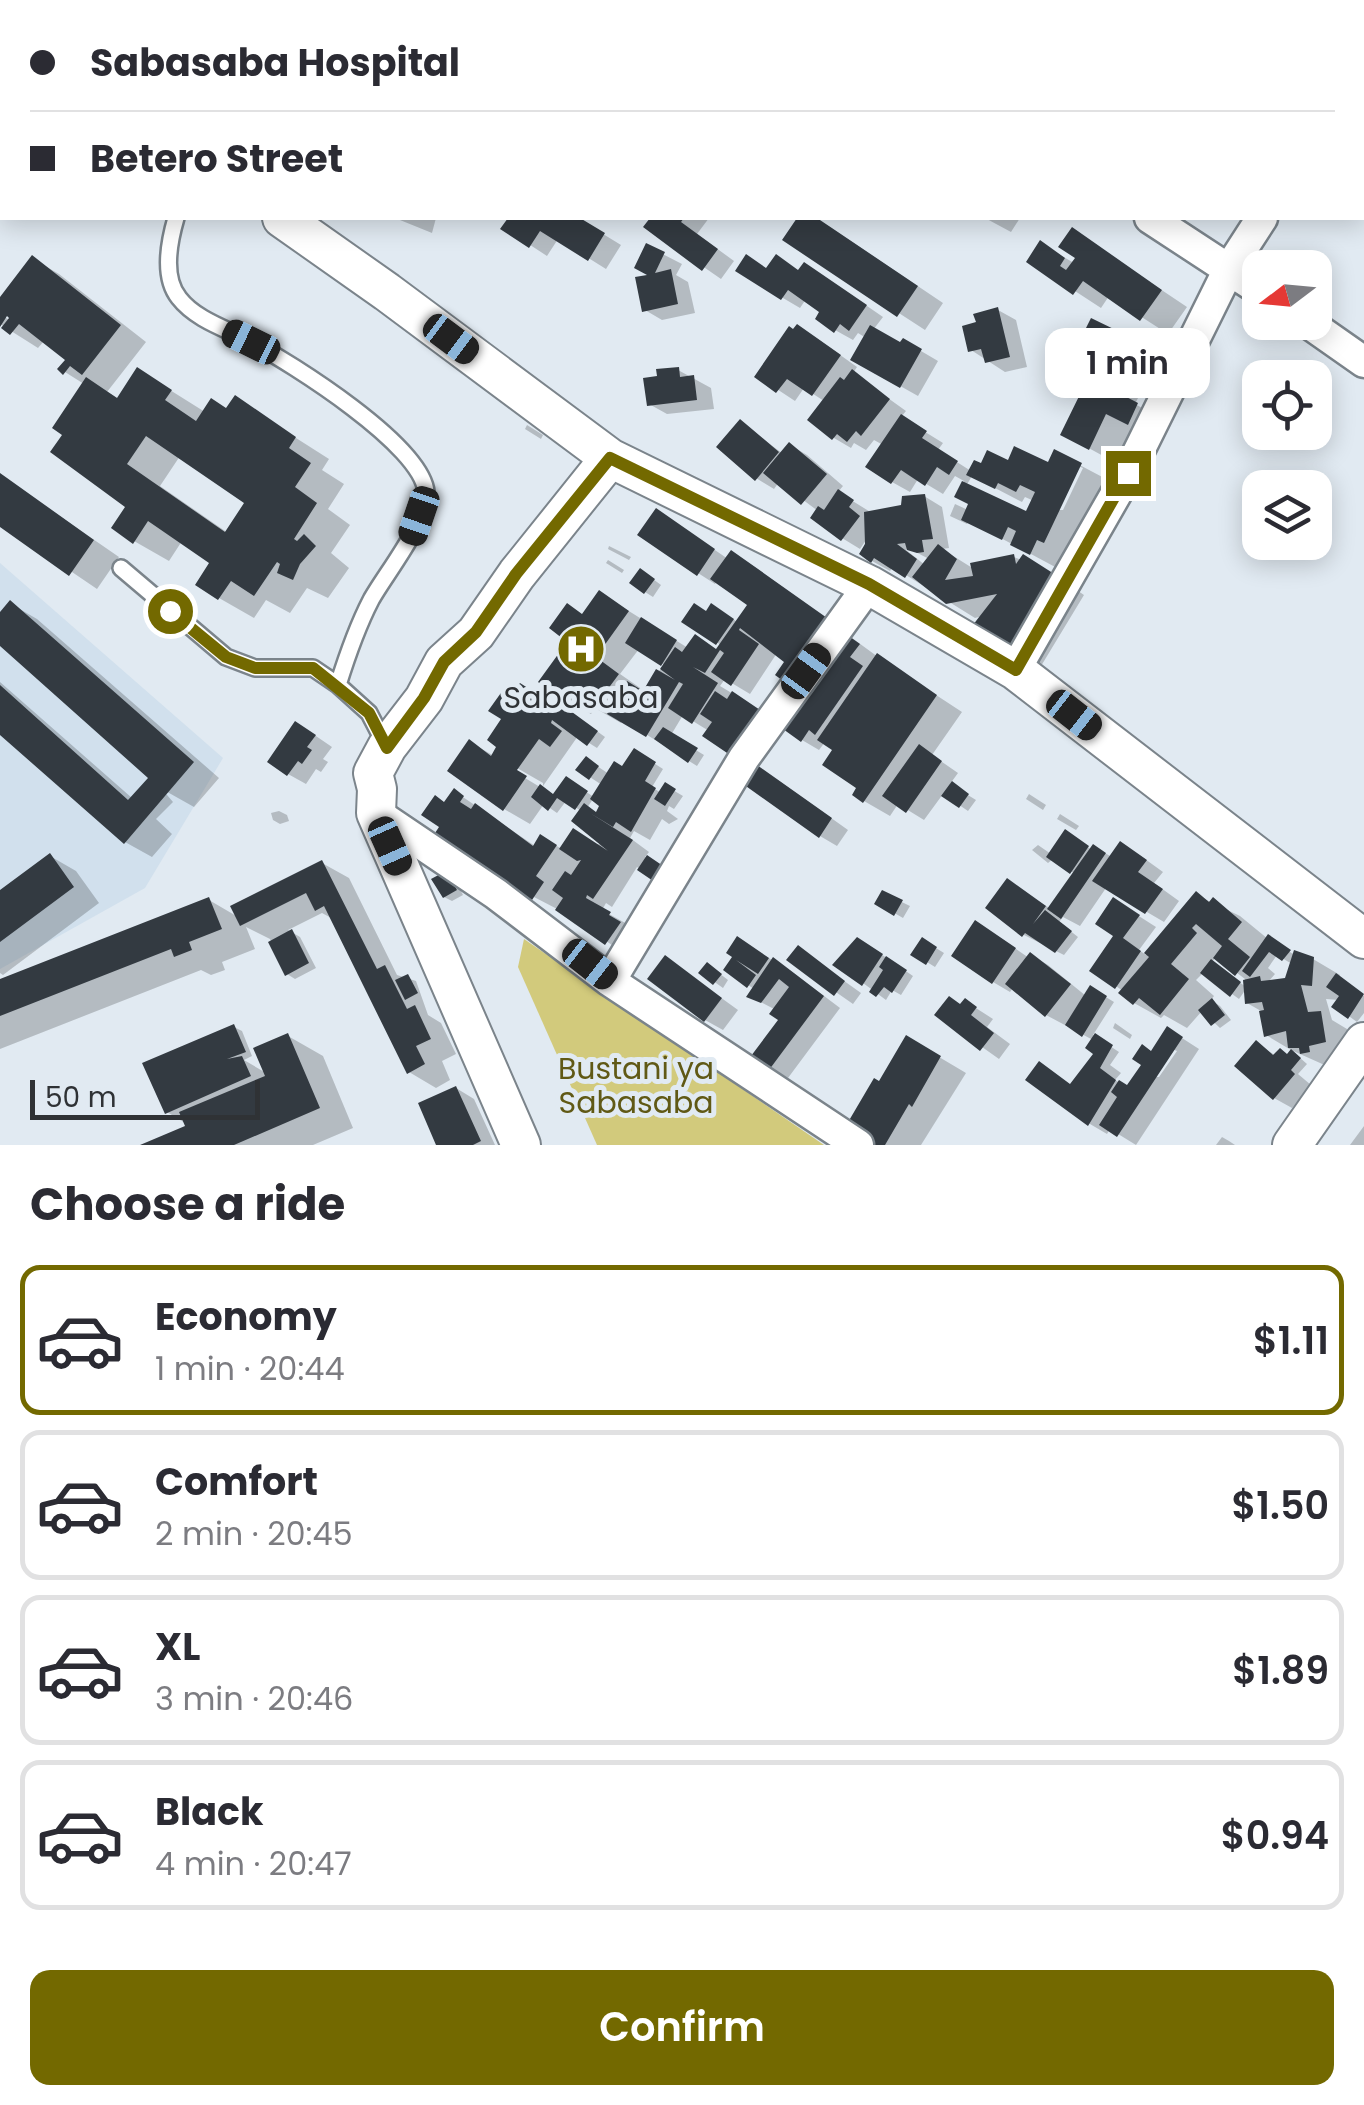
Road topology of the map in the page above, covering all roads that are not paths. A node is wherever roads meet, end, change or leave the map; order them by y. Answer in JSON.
{"nodes":[{"id":1,"x":176,"y":220,"type":"edge"},
{"id":2,"x":285,"y":220,"type":"edge"},
{"id":3,"x":1153,"y":220,"type":"edge"},
{"id":4,"x":1261,"y":220,"type":"edge"},
{"id":5,"x":1229,"y":269,"type":"junction"},
{"id":6,"x":1242,"y":278,"type":"edge"},
{"id":7,"x":1332,"y":340,"type":"edge"},
{"id":8,"x":1364,"y":362,"type":"edge"},
{"id":9,"x":610,"y":458,"type":"junction"},
{"id":10,"x":121,"y":568,"type":"dead end"},
{"id":11,"x":869,"y":584,"type":"junction"},
{"id":12,"x":1016,"y":670,"type":"junction"},
{"id":13,"x":338,"y":685,"type":"junction"},
{"id":14,"x":387,"y":748,"type":"junction"},
{"id":15,"x":376,"y":813,"type":"junction"},
{"id":16,"x":1364,"y":939,"type":"edge"},
{"id":17,"x":610,"y":980,"type":"junction"},
{"id":18,"x":1364,"y":1042,"type":"edge"},
{"id":19,"x":521,"y":1145,"type":"edge"},
{"id":20,"x":858,"y":1145,"type":"edge"},
{"id":21,"x":1292,"y":1145,"type":"edge"}],
"edges":[{"from":1,"to":13,"type":"lane"},
{"from":2,"to":9,"type":"street"},
{"from":3,"to":5,"type":"street"},
{"from":4,"to":5,"type":"street"},
{"from":5,"to":6,"type":"street"},
{"from":5,"to":12,"type":"street"},
{"from":7,"to":8,"type":"street"},
{"from":9,"to":11,"type":"street"},
{"from":9,"to":14,"type":"street"},
{"from":10,"to":13,"type":"lane"},
{"from":11,"to":12,"type":"street"},
{"from":11,"to":17,"type":"street"},
{"from":12,"to":16,"type":"street"},
{"from":13,"to":14,"type":"lane"},
{"from":14,"to":15,"type":"street"},
{"from":15,"to":17,"type":"street"},
{"from":15,"to":19,"type":"street"},
{"from":17,"to":20,"type":"street"},
{"from":18,"to":21,"type":"street"}]}
